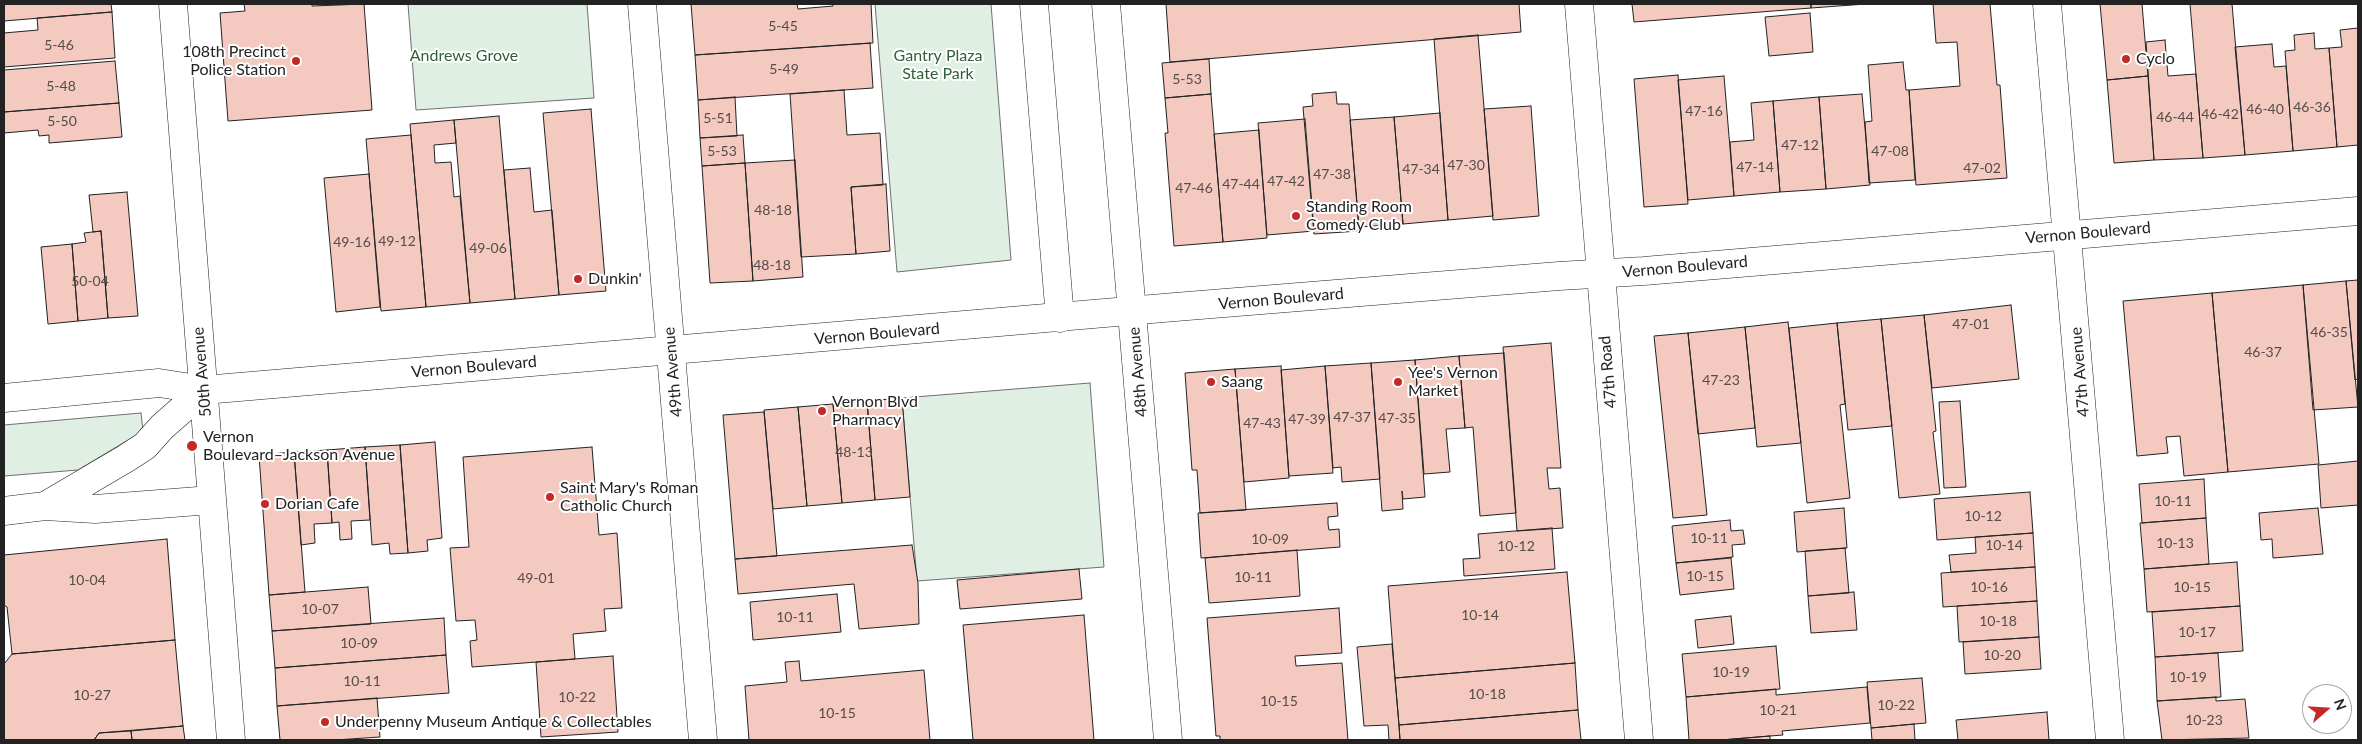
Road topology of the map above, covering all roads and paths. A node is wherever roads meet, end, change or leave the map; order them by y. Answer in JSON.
{"nodes":[{"id":1,"x":173,"y":4,"type":"edge"},
{"id":2,"x":642,"y":4,"type":"edge"},
{"id":3,"x":1034,"y":4,"type":"edge"},
{"id":4,"x":1106,"y":4,"type":"edge"},
{"id":5,"x":1578,"y":4,"type":"edge"},
{"id":6,"x":2047,"y":4,"type":"edge"},
{"id":7,"x":2358,"y":211,"type":"edge"},
{"id":8,"x":2068,"y":235,"type":"junction"},
{"id":9,"x":1600,"y":274,"type":"junction"},
{"id":10,"x":1132,"y":312,"type":"junction"},
{"id":11,"x":1060,"y":318,"type":"junction"},
{"id":12,"x":671,"y":351,"type":"junction"},
{"id":13,"x":204,"y":390,"type":"junction"},
{"id":14,"x":4,"y":398,"type":"edge"},
{"id":15,"x":211,"y":500,"type":"junction"},
{"id":16,"x":45,"y":506,"type":"junction"},
{"id":17,"x":4,"y":511,"type":"edge"},
{"id":18,"x":231,"y":740,"type":"edge"},
{"id":19,"x":703,"y":740,"type":"edge"},
{"id":20,"x":1168,"y":740,"type":"edge"},
{"id":21,"x":1639,"y":740,"type":"edge"},
{"id":22,"x":2110,"y":740,"type":"edge"}],
"edges":[{"from":1,"to":13,"type":"street","name":"50th Avenue"},
{"from":2,"to":12,"type":"street","name":"49th Avenue"},
{"from":3,"to":11,"type":"street"},
{"from":4,"to":10,"type":"street","name":"48th Avenue"},
{"from":5,"to":9,"type":"street","name":"47th Road"},
{"from":6,"to":8,"type":"street","name":"47th Avenue"},
{"from":7,"to":8,"type":"street","name":"Vernon Boulevard"},
{"from":8,"to":9,"type":"street","name":"Vernon Boulevard"},
{"from":8,"to":22,"type":"street","name":"47th Avenue"},
{"from":9,"to":10,"type":"street","name":"Vernon Boulevard"},
{"from":9,"to":21,"type":"street","name":"47th Road"},
{"from":10,"to":11,"type":"street","name":"Vernon Boulevard"},
{"from":10,"to":20,"type":"street","name":"48th Avenue"},
{"from":11,"to":12,"type":"street","name":"Vernon Boulevard"},
{"from":12,"to":13,"type":"street","name":"Vernon Boulevard"},
{"from":12,"to":19,"type":"street","name":"49th Avenue"},
{"from":13,"to":14,"type":"street","name":"Vernon Boulevard"},
{"from":13,"to":15,"type":"street","name":"50th Avenue"},
{"from":13,"to":16,"type":"street"},
{"from":15,"to":16,"type":"street"},
{"from":15,"to":18,"type":"street","name":"50th Avenue"},
{"from":16,"to":17,"type":"street"}]}
